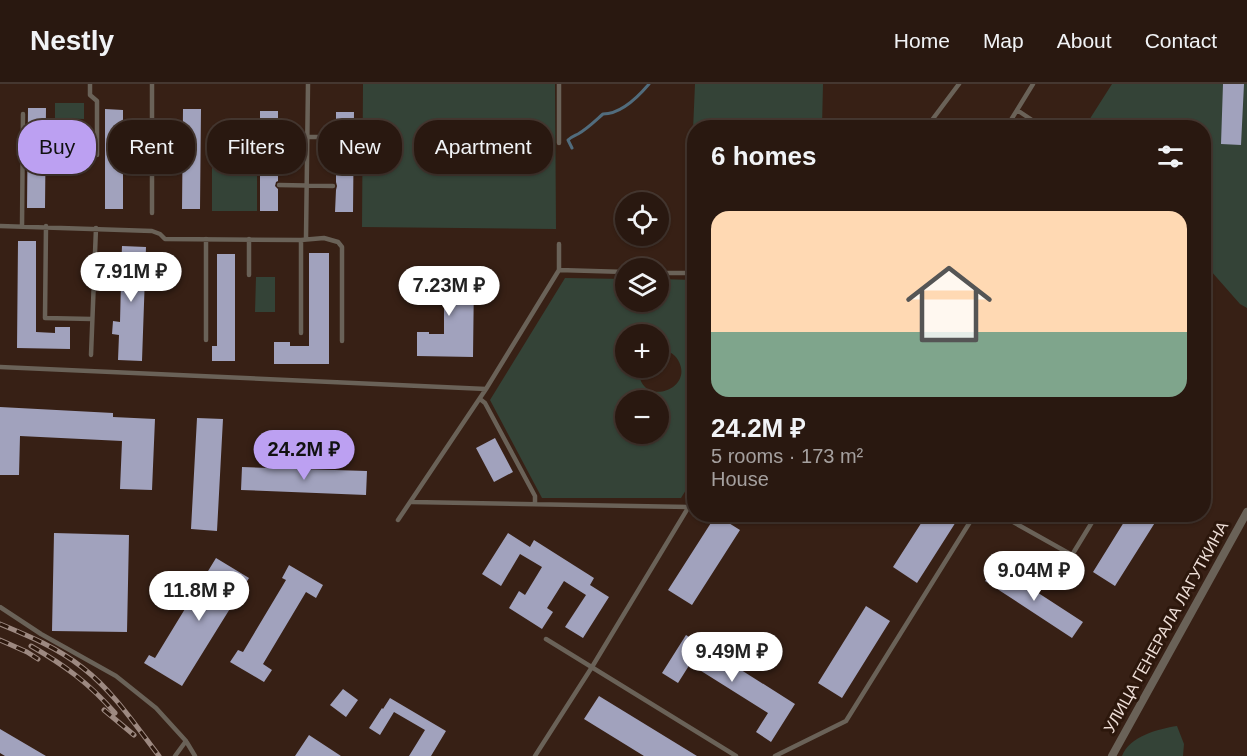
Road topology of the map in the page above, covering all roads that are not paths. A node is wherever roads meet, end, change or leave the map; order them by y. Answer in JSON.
{"nodes":[{"id":1,"x":90,"y":84,"type":"edge"},
{"id":2,"x":152,"y":84,"type":"edge"},
{"id":3,"x":308,"y":84,"type":"edge"},
{"id":4,"x":559,"y":84,"type":"edge"},
{"id":5,"x":959,"y":84,"type":"edge"},
{"id":6,"x":1033,"y":84,"type":"edge"},
{"id":7,"x":1017,"y":110,"type":"junction"},
{"id":8,"x":23,"y":114,"type":"dead end"},
{"id":9,"x":152,"y":120,"type":"edge"},
{"id":10,"x":932,"y":120,"type":"edge"},
{"id":11,"x":1011,"y":120,"type":"edge"},
{"id":12,"x":1032,"y":120,"type":"edge"},
{"id":13,"x":307,"y":137,"type":"junction"},
{"id":14,"x":318,"y":137,"type":"edge"},
{"id":15,"x":559,"y":143,"type":"dead end"},
{"id":16,"x":97,"y":155,"type":"dead end"},
{"id":17,"x":152,"y":174,"type":"edge"},
{"id":18,"x":279,"y":186,"type":"dead end"},
{"id":19,"x":307,"y":186,"type":"junction"},
{"id":20,"x":333,"y":186,"type":"dead end"},
{"id":21,"x":152,"y":213,"type":"dead end"},
{"id":22,"x":0,"y":226,"type":"edge"},
{"id":23,"x":22,"y":226,"type":"junction"},
{"id":24,"x":46,"y":226,"type":"junction"},
{"id":25,"x":96,"y":228,"type":"junction"},
{"id":26,"x":206,"y":239,"type":"junction"},
{"id":27,"x":249,"y":239,"type":"junction"},
{"id":28,"x":304,"y":239,"type":"junction"},
{"id":29,"x":559,"y":244,"type":"dead end"},
{"id":30,"x":559,"y":270,"type":"junction"},
{"id":31,"x":615,"y":272,"type":"edge"},
{"id":32,"x":669,"y":273,"type":"edge"},
{"id":33,"x":687,"y":273,"type":"edge"},
{"id":34,"x":249,"y":274,"type":"dead end"},
{"id":35,"x":92,"y":320,"type":"junction"},
{"id":36,"x":301,"y":333,"type":"dead end"},
{"id":37,"x":206,"y":340,"type":"dead end"},
{"id":38,"x":342,"y":341,"type":"dead end"},
{"id":39,"x":91,"y":355,"type":"dead end"},
{"id":40,"x":0,"y":367,"type":"edge"},
{"id":41,"x":486,"y":389,"type":"junction"},
{"id":42,"x":480,"y":399,"type":"junction"},
{"id":43,"x":412,"y":502,"type":"junction"},
{"id":44,"x":535,"y":504,"type":"junction"},
{"id":45,"x":687,"y":507,"type":"edge"},
{"id":46,"x":687,"y":510,"type":"edge"},
{"id":47,"x":1247,"y":512,"type":"edge"},
{"id":48,"x":398,"y":520,"type":"dead end"},
{"id":49,"x":970,"y":522,"type":"edge"},
{"id":50,"x":1013,"y":522,"type":"edge"},
{"id":51,"x":1092,"y":522,"type":"edge"},
{"id":52,"x":0,"y":607,"type":"edge"},
{"id":53,"x":546,"y":639,"type":"dead end"},
{"id":54,"x":592,"y":667,"type":"junction"},
{"id":55,"x":186,"y":741,"type":"junction"},
{"id":56,"x":175,"y":756,"type":"edge"},
{"id":57,"x":195,"y":756,"type":"edge"},
{"id":58,"x":535,"y":756,"type":"edge"},
{"id":59,"x":736,"y":756,"type":"edge"},
{"id":60,"x":775,"y":756,"type":"edge"},
{"id":61,"x":1112,"y":756,"type":"edge"}],
"edges":[{"from":1,"to":16,"type":"lane"},
{"from":2,"to":9,"type":"lane"},
{"from":3,"to":13,"type":"lane"},
{"from":4,"to":15,"type":"lane"},
{"from":5,"to":10,"type":"lane"},
{"from":6,"to":7,"type":"lane"},
{"from":7,"to":11,"type":"lane"},
{"from":7,"to":12,"type":"lane"},
{"from":8,"to":23,"type":"lane"},
{"from":13,"to":14,"type":"lane"},
{"from":13,"to":19,"type":"lane"},
{"from":17,"to":21,"type":"lane"},
{"from":18,"to":19,"type":"lane"},
{"from":19,"to":20,"type":"lane"},
{"from":19,"to":28,"type":"lane"},
{"from":22,"to":23,"type":"lane"},
{"from":23,"to":24,"type":"lane"},
{"from":24,"to":25,"type":"lane"},
{"from":24,"to":35,"type":"lane"},
{"from":25,"to":26,"type":"lane"},
{"from":25,"to":35,"type":"lane"},
{"from":26,"to":27,"type":"lane"},
{"from":26,"to":37,"type":"lane"},
{"from":27,"to":28,"type":"lane"},
{"from":27,"to":34,"type":"lane"},
{"from":28,"to":36,"type":"lane"},
{"from":28,"to":38,"type":"lane"},
{"from":29,"to":30,"type":"lane"},
{"from":30,"to":31,"type":"lane"},
{"from":30,"to":41,"type":"lane"},
{"from":32,"to":33,"type":"lane"},
{"from":35,"to":39,"type":"lane"},
{"from":40,"to":41,"type":"lane"},
{"from":41,"to":42,"type":"lane"},
{"from":42,"to":43,"type":"lane"},
{"from":42,"to":44,"type":"lane"},
{"from":43,"to":44,"type":"lane"},
{"from":43,"to":48,"type":"lane"},
{"from":44,"to":45,"type":"lane"},
{"from":46,"to":54,"type":"lane"},
{"from":47,"to":61,"type":"street","name":"УЛИЦА ГЕНЕРАЛА ЛАГУТКИНА"},
{"from":49,"to":60,"type":"lane"},
{"from":50,"to":51,"type":"lane"},
{"from":52,"to":55,"type":"lane"},
{"from":53,"to":54,"type":"lane"},
{"from":54,"to":58,"type":"lane"},
{"from":54,"to":59,"type":"lane"},
{"from":55,"to":56,"type":"lane"},
{"from":55,"to":57,"type":"lane"}]}
